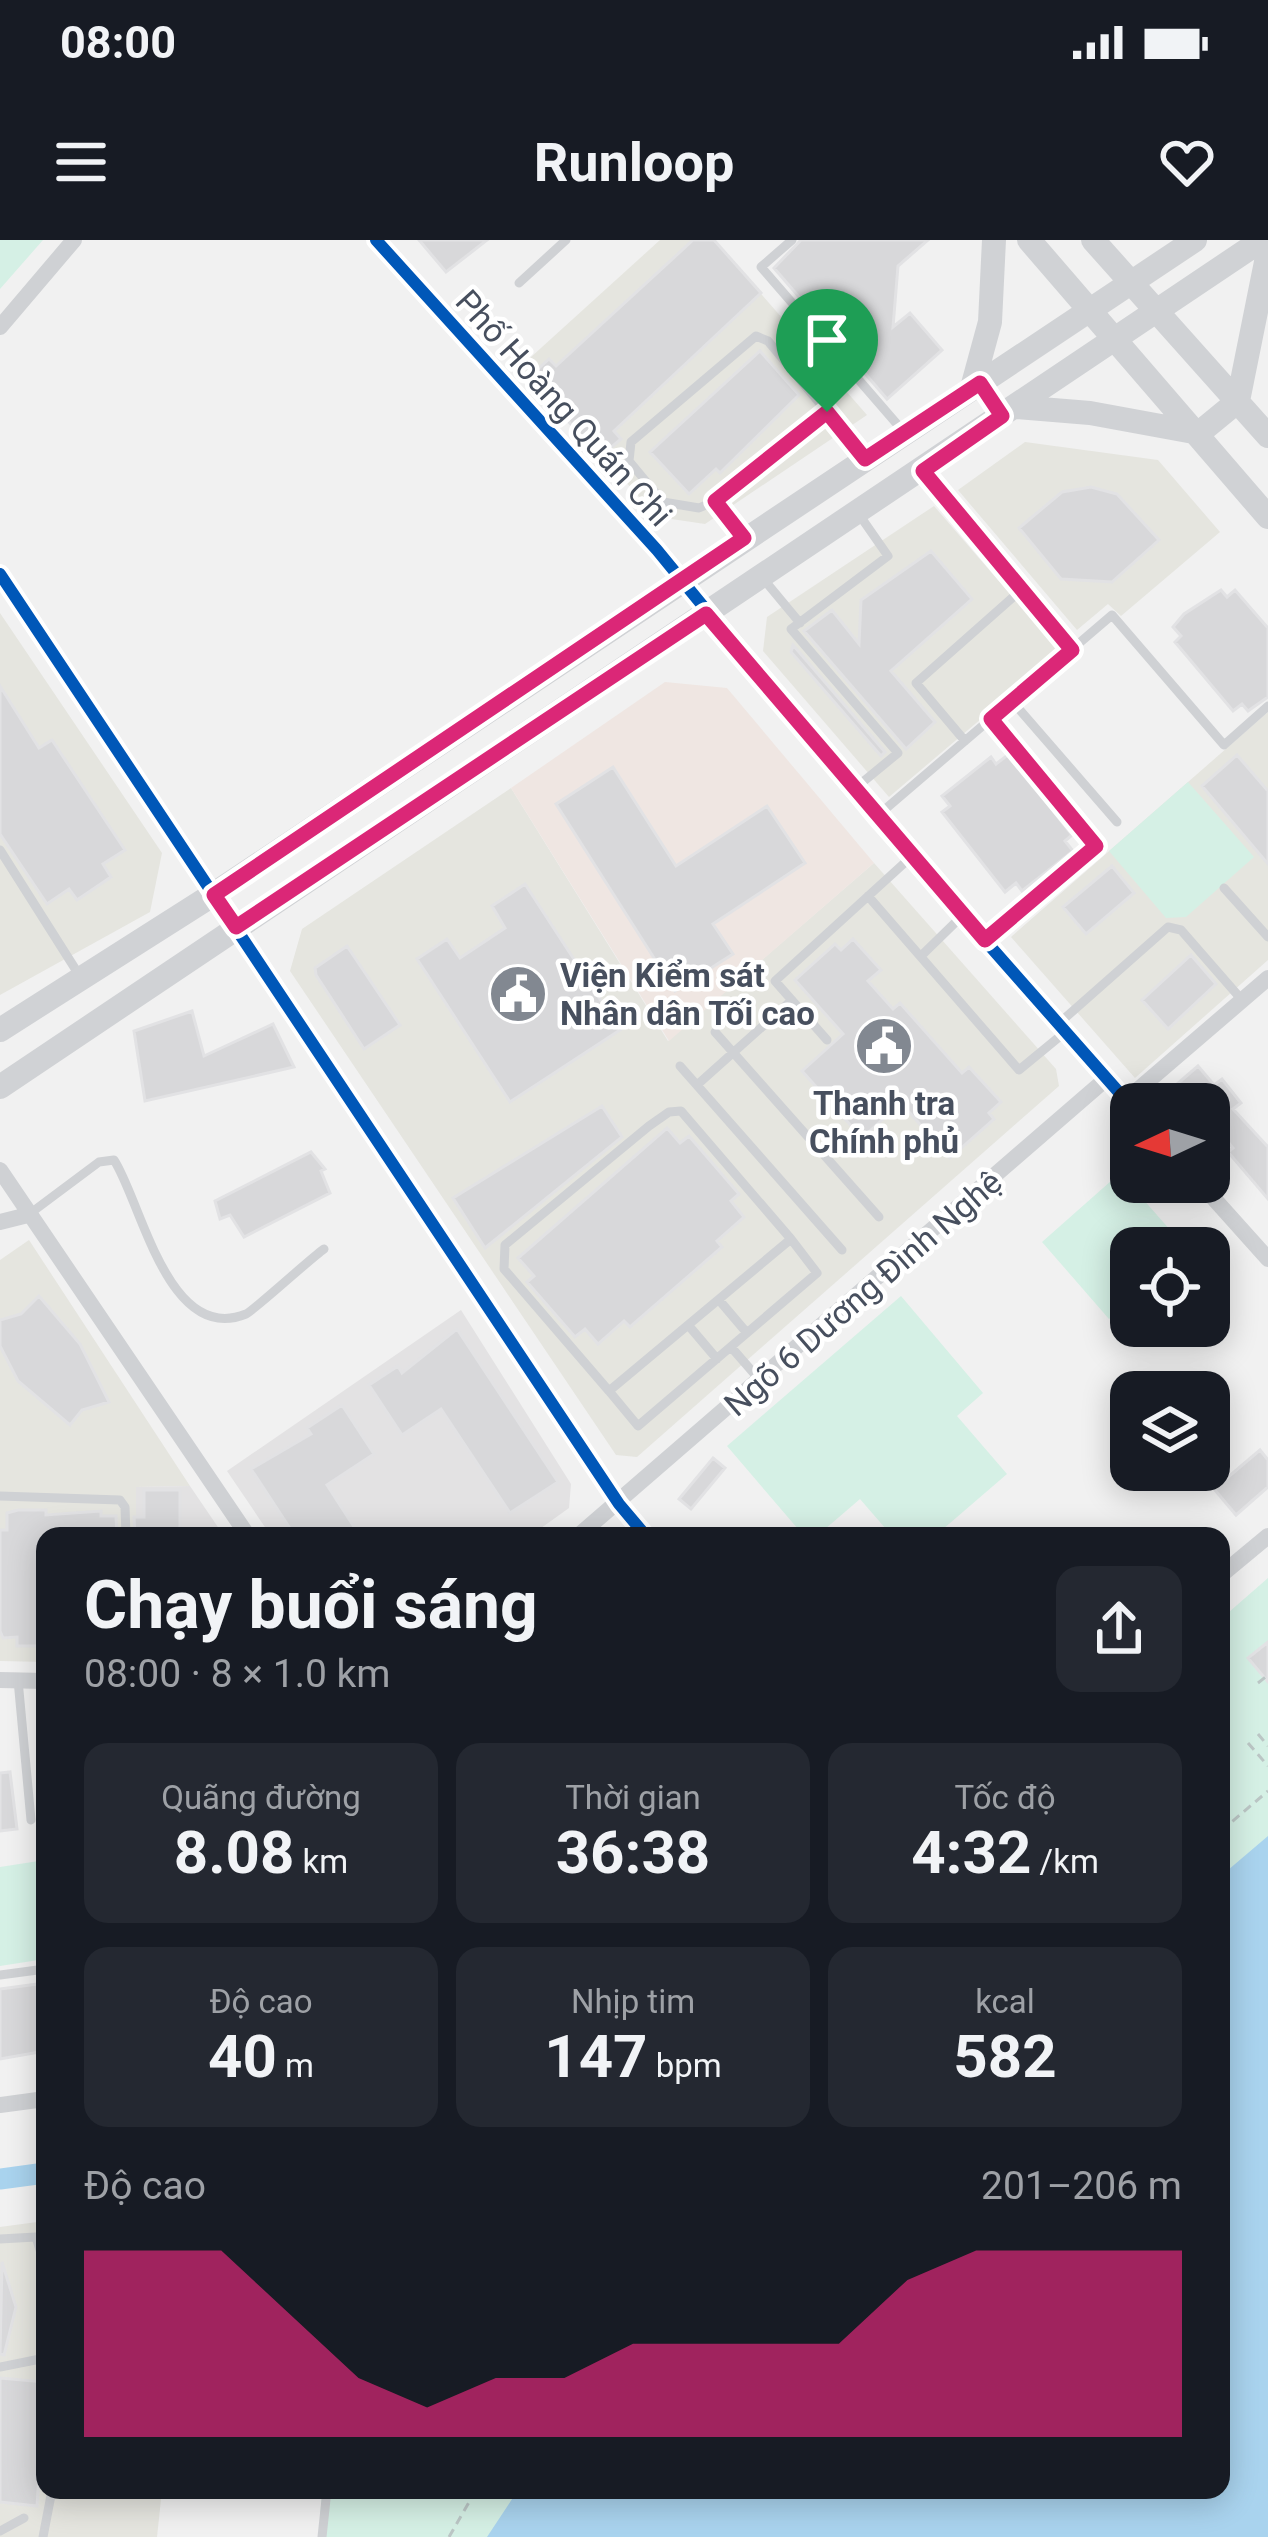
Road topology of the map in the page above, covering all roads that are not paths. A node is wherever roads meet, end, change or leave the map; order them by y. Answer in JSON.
{"nodes":[{"id":1,"x":74,"y":240,"type":"edge"},
{"id":2,"x":566,"y":240,"type":"edge"},
{"id":3,"x":791,"y":240,"type":"edge"},
{"id":4,"x":994,"y":240,"type":"edge"},
{"id":5,"x":1029,"y":240,"type":"edge"},
{"id":6,"x":1093,"y":240,"type":"edge"},
{"id":7,"x":1195,"y":240,"type":"edge"},
{"id":8,"x":1262,"y":240,"type":"edge"},
{"id":9,"x":382,"y":242,"type":"edge"},
{"id":10,"x":1268,"y":252,"type":"edge"},
{"id":11,"x":519,"y":283,"type":"dead end"},
{"id":12,"x":1132,"y":283,"type":"junction"},
{"id":13,"x":1093,"y":309,"type":"junction"},
{"id":14,"x":1159,"y":312,"type":"junction"},
{"id":15,"x":0,"y":327,"type":"edge"},
{"id":16,"x":1118,"y":339,"type":"junction"},
{"id":17,"x":976,"y":386,"type":"junction"},
{"id":18,"x":1238,"y":401,"type":"junction"},
{"id":19,"x":1009,"y":411,"type":"junction"},
{"id":20,"x":827,"y":412,"type":"junction"},
{"id":21,"x":904,"y":433,"type":"junction"},
{"id":22,"x":1198,"y":433,"type":"junction"},
{"id":23,"x":1268,"y":436,"type":"edge"},
{"id":24,"x":865,"y":459,"type":"junction"},
{"id":25,"x":923,"y":471,"type":"junction"},
{"id":26,"x":715,"y":501,"type":"junction"},
{"id":27,"x":858,"y":514,"type":"junction"},
{"id":28,"x":1268,"y":517,"type":"edge"},
{"id":29,"x":744,"y":538,"type":"junction"},
{"id":30,"x":0,"y":574,"type":"edge"},
{"id":31,"x":760,"y":576,"type":"junction"},
{"id":32,"x":682,"y":582,"type":"junction"},
{"id":33,"x":1022,"y":590,"type":"junction"},
{"id":34,"x":706,"y":614,"type":"junction"},
{"id":35,"x":800,"y":623,"type":"junction"},
{"id":36,"x":1072,"y":650,"type":"junction"},
{"id":37,"x":1012,"y":701,"type":"junction"},
{"id":38,"x":1268,"y":706,"type":"edge"},
{"id":39,"x":965,"y":741,"type":"junction"},
{"id":40,"x":853,"y":790,"type":"junction"},
{"id":41,"x":876,"y":817,"type":"junction"},
{"id":42,"x":1117,"y":822,"type":"dead end"},
{"id":43,"x":1096,"y":846,"type":"road end"},
{"id":44,"x":0,"y":850,"type":"edge"},
{"id":45,"x":911,"y":856,"type":"junction"},
{"id":46,"x":1224,"y":888,"type":"dead end"},
{"id":47,"x":214,"y":895,"type":"junction"},
{"id":48,"x":868,"y":896,"type":"junction"},
{"id":49,"x":963,"y":915,"type":"junction"},
{"id":50,"x":62,"y":918,"type":"dead end"},
{"id":51,"x":49,"y":925,"type":"junction"},
{"id":52,"x":236,"y":927,"type":"junction"},
{"id":53,"x":1268,"y":937,"type":"edge"},
{"id":54,"x":985,"y":940,"type":"junction"},
{"id":55,"x":921,"y":956,"type":"junction"},
{"id":56,"x":82,"y":978,"type":"junction"},
{"id":57,"x":1265,"y":988,"type":"edge"},
{"id":58,"x":792,"y":1000,"type":"junction"},
{"id":59,"x":1242,"y":1000,"type":"junction"},
{"id":60,"x":1061,"y":1029,"type":"junction"},
{"id":61,"x":0,"y":1030,"type":"edge"},
{"id":62,"x":715,"y":1032,"type":"dead end"},
{"id":63,"x":827,"y":1040,"type":"dead end"},
{"id":64,"x":733,"y":1052,"type":"junction"},
{"id":65,"x":680,"y":1066,"type":"dead end"},
{"id":66,"x":1106,"y":1079,"type":"junction"},
{"id":67,"x":1110,"y":1083,"type":"edge"},
{"id":68,"x":1150,"y":1083,"type":"edge"},
{"id":69,"x":697,"y":1085,"type":"junction"},
{"id":70,"x":0,"y":1087,"type":"edge"},
{"id":71,"x":0,"y":1169,"type":"edge"},
{"id":72,"x":1218,"y":1203,"type":"edge"},
{"id":73,"x":28,"y":1216,"type":"junction"},
{"id":74,"x":879,"y":1216,"type":"dead end"},
{"id":75,"x":0,"y":1222,"type":"edge"},
{"id":76,"x":791,"y":1239,"type":"junction"},
{"id":77,"x":324,"y":1249,"type":"dead end"},
{"id":78,"x":842,"y":1250,"type":"dead end"},
{"id":79,"x":1268,"y":1259,"type":"edge"},
{"id":80,"x":719,"y":1300,"type":"junction"},
{"id":81,"x":689,"y":1326,"type":"junction"},
{"id":82,"x":747,"y":1333,"type":"junction"},
{"id":83,"x":731,"y":1346,"type":"junction"},
{"id":84,"x":717,"y":1359,"type":"junction"},
{"id":85,"x":762,"y":1382,"type":"junction"},
{"id":86,"x":609,"y":1391,"type":"junction"},
{"id":87,"x":0,"y":1496,"type":"edge"},
{"id":88,"x":619,"y":1504,"type":"junction"},
{"id":89,"x":126,"y":1527,"type":"edge"},
{"id":90,"x":242,"y":1527,"type":"edge"},
{"id":91,"x":590,"y":1527,"type":"edge"},
{"id":92,"x":638,"y":1527,"type":"edge"},
{"id":93,"x":1268,"y":1536,"type":"edge"},
{"id":94,"x":1230,"y":1568,"type":"edge"},
{"id":95,"x":9,"y":1680,"type":"edge"},
{"id":96,"x":31,"y":1820,"type":"dead end"},
{"id":97,"x":36,"y":1970,"type":"edge"},
{"id":98,"x":0,"y":1976,"type":"edge"},
{"id":99,"x":36,"y":2099,"type":"edge"},
{"id":100,"x":0,"y":2105,"type":"edge"},
{"id":101,"x":36,"y":2237,"type":"edge"},
{"id":102,"x":0,"y":2239,"type":"edge"},
{"id":103,"x":36,"y":2360,"type":"edge"},
{"id":104,"x":0,"y":2367,"type":"edge"},
{"id":105,"x":50,"y":2499,"type":"edge"},
{"id":106,"x":326,"y":2499,"type":"edge"},
{"id":107,"x":24,"y":2518,"type":"dead end"},
{"id":108,"x":0,"y":2531,"type":"edge"},
{"id":109,"x":43,"y":2537,"type":"edge"},
{"id":110,"x":322,"y":2537,"type":"edge"}],
"edges":[{"from":1,"to":15,"type":"street"},
{"from":2,"to":11,"type":"lane"},
{"from":3,"to":21,"type":"lane"},
{"from":4,"to":17,"type":"main road"},
{"from":5,"to":13,"type":"main road"},
{"from":6,"to":12,"type":"main road"},
{"from":7,"to":12,"type":"main road"},
{"from":8,"to":14,"type":"main road"},
{"from":9,"to":32,"type":"street","name":"Phố Hoàng Quán Chi"},
{"from":10,"to":18,"type":"main road"},
{"from":12,"to":13,"type":"main road"},
{"from":12,"to":14,"type":"main road"},
{"from":13,"to":16,"type":"main road"},
{"from":13,"to":17,"type":"main road"},
{"from":14,"to":16,"type":"main road"},
{"from":14,"to":18,"type":"main road"},
{"from":16,"to":19,"type":"main road"},
{"from":16,"to":22,"type":"main road"},
{"from":17,"to":19,"type":"main road"},
{"from":17,"to":21,"type":"main road"},
{"from":18,"to":22,"type":"main road"},
{"from":18,"to":23,"type":"main road"},
{"from":19,"to":22,"type":"main road"},
{"from":19,"to":25,"type":"main road"},
{"from":20,"to":24,"type":"lane"},
{"from":20,"to":26,"type":"lane"},
{"from":20,"to":26,"type":"lane"},
{"from":21,"to":24,"type":"main road"},
{"from":22,"to":28,"type":"main road"},
{"from":24,"to":29,"type":"main road"},
{"from":25,"to":27,"type":"main road"},
{"from":25,"to":33,"type":"lane"},
{"from":26,"to":29,"type":"lane"},
{"from":27,"to":31,"type":"main road"},
{"from":27,"to":35,"type":"lane"},
{"from":29,"to":32,"type":"main road"},
{"from":30,"to":47,"type":"street"},
{"from":31,"to":34,"type":"main road"},
{"from":31,"to":35,"type":"lane"},
{"from":32,"to":34,"type":"street","name":"Phố Hoàng Quán Chi"},
{"from":32,"to":47,"type":"main road"},
{"from":33,"to":36,"type":"lane"},
{"from":33,"to":39,"type":"lane"},
{"from":34,"to":40,"type":"street","name":"Phố Hoàng Quán Chi"},
{"from":34,"to":52,"type":"main road"},
{"from":35,"to":40,"type":"lane"},
{"from":36,"to":37,"type":"lane"},
{"from":36,"to":38,"type":"lane"},
{"from":37,"to":39,"type":"lane"},
{"from":37,"to":42,"type":"lane"},
{"from":39,"to":41,"type":"lane"},
{"from":40,"to":41,"type":"street","name":"Phố Hoàng Quán Chi"},
{"from":41,"to":45,"type":"street","name":"Phố Hoàng Quán Chi"},
{"from":43,"to":54,"type":"lane"},
{"from":44,"to":51,"type":"lane"},
{"from":45,"to":48,"type":"lane"},
{"from":45,"to":49,"type":"street","name":"Phố Hoàng Quán Chi"},
{"from":46,"to":53,"type":"lane"},
{"from":47,"to":52,"type":"street"},
{"from":47,"to":56,"type":"main road"},
{"from":48,"to":55,"type":"lane"},
{"from":48,"to":58,"type":"lane"},
{"from":49,"to":54,"type":"street","name":"Phố Hoàng Quán Chi"},
{"from":49,"to":55,"type":"lane"},
{"from":50,"to":51,"type":"lane"},
{"from":51,"to":56,"type":"lane"},
{"from":52,"to":70,"type":"main road"},
{"from":52,"to":88,"type":"street"},
{"from":54,"to":60,"type":"street","name":"Phố Hoàng Quán Chi"},
{"from":55,"to":60,"type":"lane"},
{"from":56,"to":61,"type":"main road"},
{"from":57,"to":59,"type":"street"},
{"from":58,"to":63,"type":"lane"},
{"from":58,"to":64,"type":"lane"},
{"from":59,"to":60,"type":"lane"},
{"from":59,"to":68,"type":"street"},
{"from":60,"to":66,"type":"street","name":"Phố Hoàng Quán Chi"},
{"from":62,"to":64,"type":"lane"},
{"from":64,"to":69,"type":"lane"},
{"from":64,"to":74,"type":"lane"},
{"from":65,"to":69,"type":"lane"},
{"from":66,"to":67,"type":"street","name":"Phố Hoàng Quán Chi"},
{"from":66,"to":85,"type":"street","name":"Ngõ 6 Dương Đình Nghệ"},
{"from":69,"to":78,"type":"lane"},
{"from":71,"to":73,"type":"street"},
{"from":72,"to":79,"type":"street"},
{"from":73,"to":75,"type":"street"},
{"from":73,"to":77,"type":"lane"},
{"from":73,"to":90,"type":"street"},
{"from":76,"to":80,"type":"lane"},
{"from":76,"to":82,"type":"lane"},
{"from":76,"to":86,"type":"lane"},
{"from":80,"to":81,"type":"lane"},
{"from":80,"to":82,"type":"lane"},
{"from":81,"to":84,"type":"lane"},
{"from":81,"to":86,"type":"lane"},
{"from":82,"to":83,"type":"lane"},
{"from":83,"to":84,"type":"lane"},
{"from":83,"to":85,"type":"lane"},
{"from":84,"to":86,"type":"lane"},
{"from":85,"to":88,"type":"street","name":"Ngõ 6 Dương Đình Nghệ"},
{"from":87,"to":89,"type":"lane"},
{"from":88,"to":91,"type":"street","name":"Ngõ 6 Dương Đình Nghệ"},
{"from":88,"to":92,"type":"street"},
{"from":93,"to":94,"type":"street"},
{"from":95,"to":96,"type":"lane"},
{"from":97,"to":98,"type":"lane"},
{"from":99,"to":100,"type":"street"},
{"from":101,"to":102,"type":"lane"},
{"from":103,"to":104,"type":"lane"},
{"from":105,"to":109,"type":"lane"},
{"from":106,"to":110,"type":"lane"},
{"from":107,"to":108,"type":"lane"}]}
